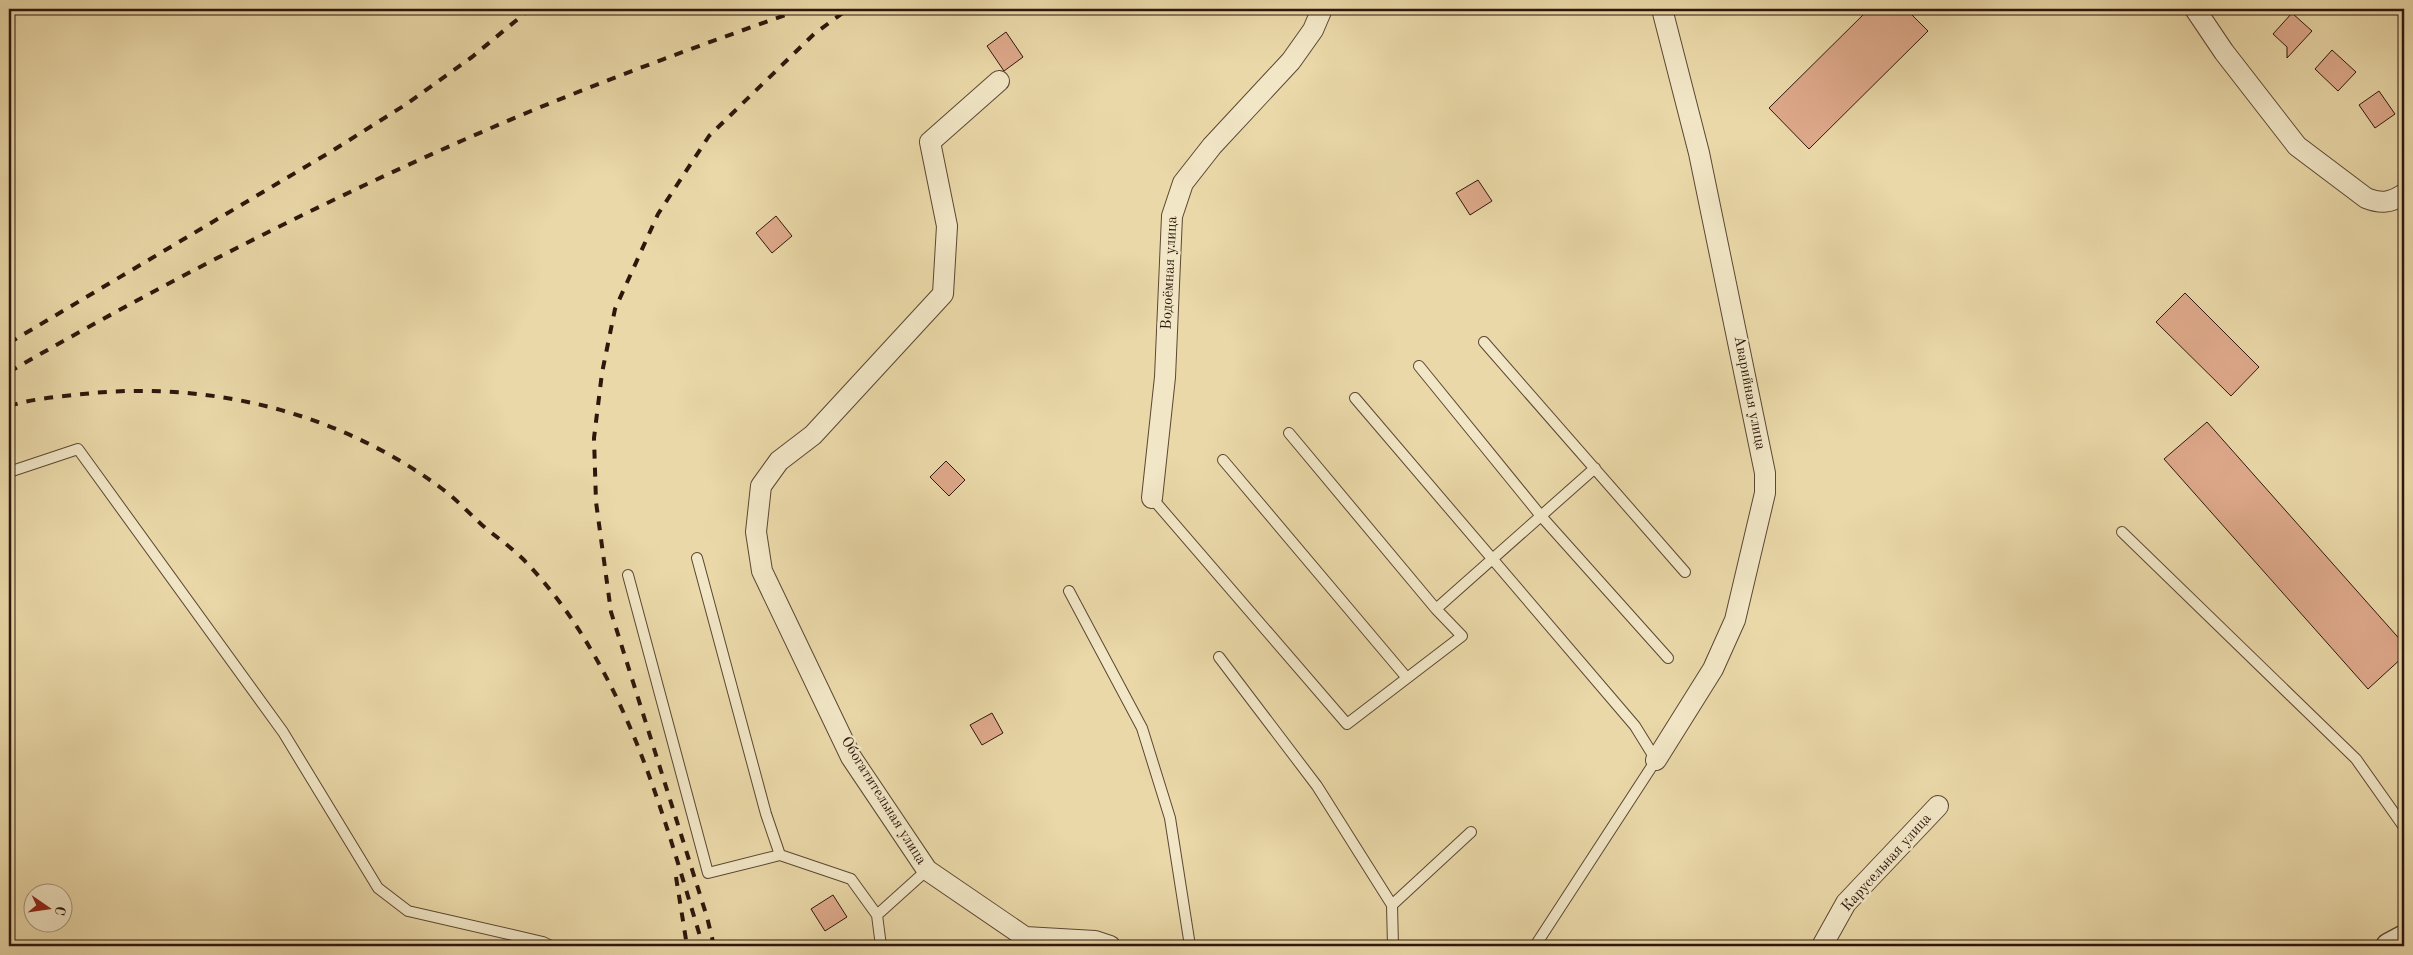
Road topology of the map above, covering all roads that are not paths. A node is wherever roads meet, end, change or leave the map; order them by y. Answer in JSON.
{"nodes":[{"id":1,"x":1322,"y":9,"type":"edge"},
{"id":2,"x":1662,"y":9,"type":"edge"},
{"id":3,"x":2195,"y":9,"type":"edge"},
{"id":4,"x":999,"y":81,"type":"dead end"},
{"id":5,"x":2404,"y":194,"type":"edge"},
{"id":6,"x":1484,"y":342,"type":"dead end"},
{"id":7,"x":1419,"y":366,"type":"dead end"},
{"id":8,"x":1355,"y":398,"type":"dead end"},
{"id":9,"x":1289,"y":432,"type":"dead end"},
{"id":10,"x":1223,"y":460,"type":"dead end"},
{"id":11,"x":1595,"y":468,"type":"junction"},
{"id":12,"x":9,"y":472,"type":"edge"},
{"id":13,"x":1152,"y":498,"type":"joint"},
{"id":14,"x":1542,"y":516,"type":"junction"},
{"id":15,"x":2122,"y":532,"type":"dead end"},
{"id":16,"x":697,"y":558,"type":"dead end"},
{"id":17,"x":1493,"y":558,"type":"junction"},
{"id":18,"x":1685,"y":572,"type":"dead end"},
{"id":19,"x":628,"y":575,"type":"dead end"},
{"id":20,"x":1069,"y":591,"type":"dead end"},
{"id":21,"x":1436,"y":609,"type":"junction"},
{"id":22,"x":1219,"y":658,"type":"dead end"},
{"id":23,"x":1668,"y":658,"type":"dead end"},
{"id":24,"x":1407,"y":678,"type":"junction"},
{"id":25,"x":1656,"y":760,"type":"junction"},
{"id":26,"x":1938,"y":806,"type":"dead end"},
{"id":27,"x":2404,"y":827,"type":"edge"},
{"id":28,"x":1471,"y":832,"type":"dead end"},
{"id":29,"x":780,"y":855,"type":"junction"},
{"id":30,"x":927,"y":870,"type":"junction"},
{"id":31,"x":1392,"y":905,"type":"junction"},
{"id":32,"x":877,"y":916,"type":"junction"},
{"id":33,"x":2404,"y":938,"type":"edge"},
{"id":34,"x":1098,"y":945,"type":"edge"},
{"id":35,"x":551,"y":946,"type":"edge"},
{"id":36,"x":881,"y":946,"type":"edge"},
{"id":37,"x":1190,"y":946,"type":"edge"},
{"id":38,"x":1394,"y":946,"type":"edge"},
{"id":39,"x":1535,"y":946,"type":"edge"},
{"id":40,"x":1822,"y":946,"type":"edge"},
{"id":41,"x":2389,"y":946,"type":"edge"}],
"edges":[{"from":1,"to":13,"type":"street","name":"Водоёмная улица"},
{"from":2,"to":25,"type":"street","name":"Аварийная улица"},
{"from":3,"to":5,"type":"street"},
{"from":4,"to":30,"type":"street","name":"Обогатительная улица"},
{"from":6,"to":11,"type":"lane"},
{"from":7,"to":14,"type":"lane"},
{"from":8,"to":17,"type":"lane"},
{"from":9,"to":21,"type":"lane"},
{"from":10,"to":24,"type":"lane"},
{"from":11,"to":14,"type":"lane"},
{"from":11,"to":18,"type":"lane"},
{"from":12,"to":35,"type":"lane"},
{"from":13,"to":24,"type":"lane"},
{"from":14,"to":17,"type":"lane"},
{"from":14,"to":23,"type":"lane"},
{"from":15,"to":27,"type":"lane"},
{"from":16,"to":29,"type":"lane"},
{"from":17,"to":21,"type":"lane"},
{"from":17,"to":25,"type":"lane"},
{"from":19,"to":29,"type":"lane"},
{"from":20,"to":37,"type":"lane"},
{"from":21,"to":24,"type":"lane"},
{"from":22,"to":31,"type":"lane"},
{"from":25,"to":39,"type":"lane"},
{"from":26,"to":40,"type":"street","name":"Карусельная улица"},
{"from":28,"to":31,"type":"lane"},
{"from":29,"to":32,"type":"lane"},
{"from":30,"to":32,"type":"lane"},
{"from":30,"to":34,"type":"street","name":"Обогатительная улица"},
{"from":31,"to":38,"type":"lane"},
{"from":32,"to":36,"type":"lane"},
{"from":33,"to":41,"type":"street"}]}
